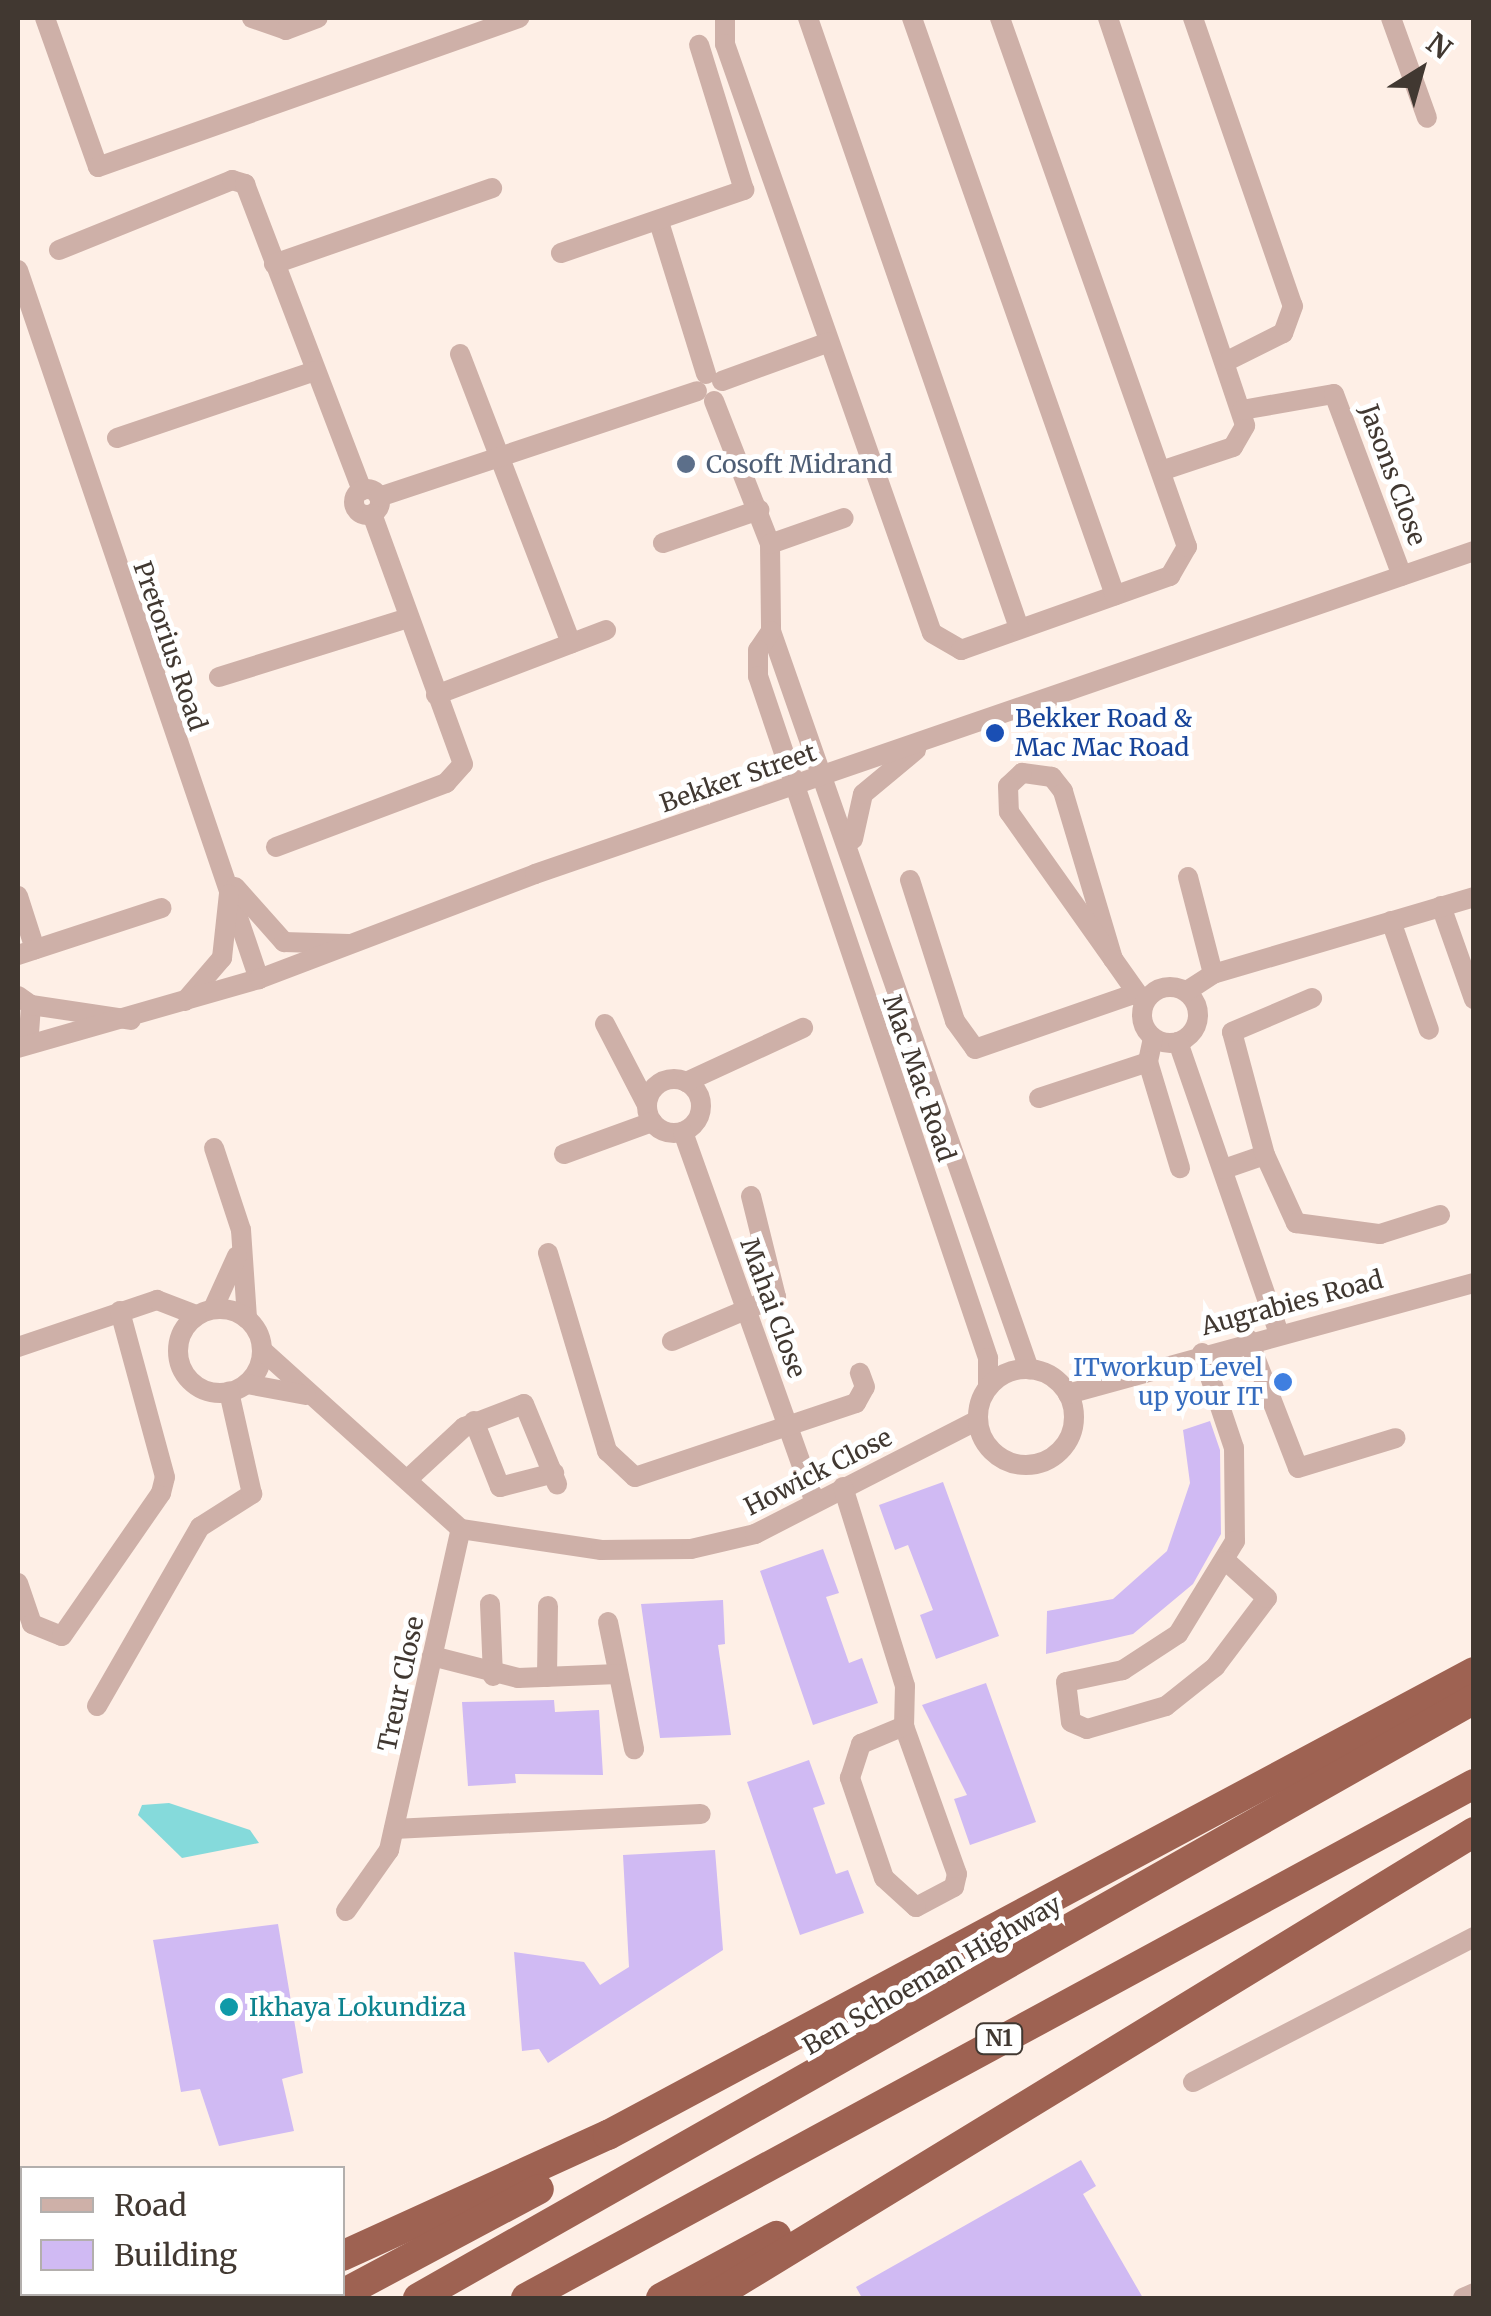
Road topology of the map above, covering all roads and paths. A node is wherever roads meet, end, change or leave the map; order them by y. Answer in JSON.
{"nodes":[{"id":1,"x":45,"y":18,"type":"edge"},
{"id":2,"x":252,"y":18,"type":"edge"},
{"id":3,"x":318,"y":18,"type":"edge"},
{"id":4,"x":519,"y":18,"type":"edge"},
{"id":5,"x":725,"y":18,"type":"edge"},
{"id":6,"x":808,"y":18,"type":"edge"},
{"id":7,"x":912,"y":18,"type":"edge"},
{"id":8,"x":1000,"y":18,"type":"edge"},
{"id":9,"x":1108,"y":18,"type":"edge"},
{"id":10,"x":1193,"y":18,"type":"edge"},
{"id":11,"x":1391,"y":18,"type":"edge"},
{"id":12,"x":699,"y":45,"type":"dead end"},
{"id":13,"x":1428,"y":118,"type":"dead end"},
{"id":14,"x":492,"y":188,"type":"dead end"},
{"id":15,"x":659,"y":222,"type":"junction"},
{"id":16,"x":59,"y":250,"type":"dead end"},
{"id":17,"x":560,"y":253,"type":"dead end"},
{"id":18,"x":274,"y":264,"type":"junction"},
{"id":19,"x":18,"y":270,"type":"edge"},
{"id":20,"x":18,"y":311,"type":"edge"},
{"id":21,"x":33,"y":330,"type":"junction"},
{"id":22,"x":828,"y":342,"type":"junction"},
{"id":23,"x":460,"y":354,"type":"dead end"},
{"id":24,"x":1230,"y":360,"type":"junction"},
{"id":25,"x":315,"y":371,"type":"junction"},
{"id":26,"x":710,"y":387,"type":"junction"},
{"id":27,"x":1242,"y":410,"type":"junction"},
{"id":28,"x":117,"y":438,"type":"dead end"},
{"id":29,"x":500,"y":463,"type":"junction"},
{"id":30,"x":1161,"y":471,"type":"junction"},
{"id":31,"x":371,"y":501,"type":"junction"},
{"id":32,"x":759,"y":510,"type":"junction"},
{"id":33,"x":844,"y":518,"type":"dead end"},
{"id":34,"x":663,"y":543,"type":"dead end"},
{"id":35,"x":770,"y":544,"type":"junction"},
{"id":36,"x":1474,"y":551,"type":"edge"},
{"id":37,"x":1402,"y":576,"type":"junction"},
{"id":38,"x":1115,"y":595,"type":"junction"},
{"id":39,"x":409,"y":618,"type":"junction"},
{"id":40,"x":1019,"y":628,"type":"junction"},
{"id":41,"x":606,"y":630,"type":"dead end"},
{"id":42,"x":771,"y":631,"type":"junction"},
{"id":43,"x":570,"y":644,"type":"junction"},
{"id":44,"x":219,"y":677,"type":"dead end"},
{"id":45,"x":436,"y":695,"type":"junction"},
{"id":46,"x":934,"y":738,"type":"junction"},
{"id":47,"x":825,"y":775,"type":"junction"},
{"id":48,"x":794,"y":786,"type":"junction"},
{"id":49,"x":276,"y":847,"type":"dead end"},
{"id":50,"x":854,"y":856,"type":"junction"},
{"id":51,"x":222,"y":871,"type":"junction"},
{"id":52,"x":1188,"y":877,"type":"dead end"},
{"id":53,"x":910,"y":880,"type":"dead end"},
{"id":54,"x":229,"y":892,"type":"junction"},
{"id":55,"x":18,"y":896,"type":"edge"},
{"id":56,"x":1474,"y":897,"type":"edge"},
{"id":57,"x":1441,"y":906,"type":"junction"},
{"id":58,"x":162,"y":908,"type":"dead end"},
{"id":59,"x":1391,"y":921,"type":"junction"},
{"id":60,"x":356,"y":945,"type":"junction"},
{"id":61,"x":26,"y":952,"type":"edge"},
{"id":62,"x":1113,"y":960,"type":"junction"},
{"id":63,"x":1212,"y":974,"type":"junction"},
{"id":64,"x":259,"y":979,"type":"junction"},
{"id":65,"x":1187,"y":992,"type":"junction"},
{"id":66,"x":1140,"y":998,"type":"junction"},
{"id":67,"x":1312,"y":998,"type":"dead end"},
{"id":68,"x":1474,"y":999,"type":"edge"},
{"id":69,"x":24,"y":1000,"type":"edge"},
{"id":70,"x":184,"y":1002,"type":"junction"},
{"id":71,"x":134,"y":1020,"type":"junction"},
{"id":72,"x":605,"y":1024,"type":"dead end"},
{"id":73,"x":803,"y":1028,"type":"dead end"},
{"id":74,"x":1429,"y":1030,"type":"dead end"},
{"id":75,"x":1154,"y":1038,"type":"junction"},
{"id":76,"x":1178,"y":1042,"type":"junction"},
{"id":77,"x":22,"y":1046,"type":"edge"},
{"id":78,"x":922,"y":1048,"type":"junction"},
{"id":79,"x":887,"y":1060,"type":"junction"},
{"id":80,"x":1148,"y":1062,"type":"junction"},
{"id":81,"x":686,"y":1082,"type":"junction"},
{"id":82,"x":1039,"y":1098,"type":"dead end"},
{"id":83,"x":650,"y":1113,"type":"junction"},
{"id":84,"x":683,"y":1132,"type":"junction"},
{"id":85,"x":214,"y":1148,"type":"dead end"},
{"id":86,"x":564,"y":1154,"type":"dead end"},
{"id":87,"x":1265,"y":1155,"type":"junction"},
{"id":88,"x":1180,"y":1168,"type":"dead end"},
{"id":89,"x":1224,"y":1170,"type":"junction"},
{"id":90,"x":751,"y":1196,"type":"dead end"},
{"id":91,"x":1440,"y":1215,"type":"dead end"},
{"id":92,"x":548,"y":1253,"type":"dead end"},
{"id":93,"x":238,"y":1254,"type":"junction"},
{"id":94,"x":1474,"y":1283,"type":"edge"},
{"id":95,"x":120,"y":1310,"type":"junction"},
{"id":96,"x":205,"y":1312,"type":"junction"},
{"id":97,"x":749,"y":1316,"type":"junction"},
{"id":98,"x":247,"y":1318,"type":"junction"},
{"id":99,"x":1278,"y":1330,"type":"junction"},
{"id":100,"x":1248,"y":1339,"type":"junction"},
{"id":101,"x":672,"y":1341,"type":"dead end"},
{"id":102,"x":18,"y":1347,"type":"edge"},
{"id":103,"x":262,"y":1350,"type":"junction"},
{"id":104,"x":1202,"y":1353,"type":"junction"},
{"id":105,"x":1030,"y":1369,"type":"junction"},
{"id":106,"x":860,"y":1372,"type":"dead end"},
{"id":107,"x":988,"y":1387,"type":"junction"},
{"id":108,"x":238,"y":1388,"type":"junction"},
{"id":109,"x":306,"y":1394,"type":"junction"},
{"id":110,"x":1068,"y":1394,"type":"junction"},
{"id":111,"x":978,"y":1420,"type":"junction"},
{"id":112,"x":474,"y":1422,"type":"junction"},
{"id":113,"x":789,"y":1427,"type":"junction"},
{"id":114,"x":1396,"y":1438,"type":"dead end"},
{"id":115,"x":409,"y":1478,"type":"junction"},
{"id":116,"x":844,"y":1487,"type":"junction"},
{"id":117,"x":815,"y":1502,"type":"junction"},
{"id":118,"x":460,"y":1529,"type":"junction"},
{"id":119,"x":1226,"y":1561,"type":"junction"},
{"id":120,"x":18,"y":1583,"type":"edge"},
{"id":121,"x":490,"y":1604,"type":"dead end"},
{"id":122,"x":548,"y":1606,"type":"dead end"},
{"id":123,"x":608,"y":1622,"type":"dead end"},
{"id":124,"x":432,"y":1656,"type":"junction"},
{"id":125,"x":1474,"y":1672,"type":"edge"},
{"id":126,"x":618,"y":1674,"type":"junction"},
{"id":127,"x":493,"y":1676,"type":"junction"},
{"id":128,"x":547,"y":1677,"type":"junction"},
{"id":129,"x":1474,"y":1699,"type":"edge"},
{"id":130,"x":98,"y":1706,"type":"dead end"},
{"id":131,"x":904,"y":1726,"type":"junction"},
{"id":132,"x":634,"y":1749,"type":"dead end"},
{"id":133,"x":1474,"y":1784,"type":"edge"},
{"id":134,"x":701,"y":1814,"type":"dead end"},
{"id":135,"x":1474,"y":1832,"type":"edge"},
{"id":136,"x":392,"y":1840,"type":"junction"},
{"id":137,"x":1064,"y":1894,"type":"junction"},
{"id":138,"x":346,"y":1911,"type":"dead end"},
{"id":139,"x":1474,"y":1937,"type":"edge"},
{"id":140,"x":1194,"y":2082,"type":"dead end"},
{"id":141,"x":1046,"y":2088,"type":"junction"},
{"id":142,"x":345,"y":2255,"type":"edge"},
{"id":143,"x":345,"y":2292,"type":"edge"},
{"id":144,"x":1474,"y":2292,"type":"edge"},
{"id":145,"x":418,"y":2298,"type":"edge"},
{"id":146,"x":526,"y":2298,"type":"edge"},
{"id":147,"x":661,"y":2298,"type":"edge"},
{"id":148,"x":710,"y":2298,"type":"edge"},
{"id":149,"x":1463,"y":2298,"type":"edge"}],
"edges":[{"from":1,"to":4,"type":"street"},
{"from":2,"to":3,"type":"street"},
{"from":5,"to":22,"type":"street"},
{"from":6,"to":40,"type":"street"},
{"from":7,"to":38,"type":"street"},
{"from":8,"to":30,"type":"street"},
{"from":9,"to":24,"type":"street"},
{"from":10,"to":24,"type":"street"},
{"from":11,"to":13,"type":"street"},
{"from":12,"to":15,"type":"street"},
{"from":14,"to":18,"type":"street"},
{"from":15,"to":17,"type":"street"},
{"from":15,"to":26,"type":"street"},
{"from":16,"to":18,"type":"street"},
{"from":18,"to":25,"type":"street"},
{"from":19,"to":21,"type":"street","name":"Pretorius Road"},
{"from":20,"to":21,"type":"street","name":"Pretorius Road"},
{"from":21,"to":51,"type":"street","name":"Pretorius Road"},
{"from":22,"to":26,"type":"street"},
{"from":22,"to":40,"type":"street"},
{"from":23,"to":29,"type":"street"},
{"from":24,"to":27,"type":"street"},
{"from":25,"to":28,"type":"street"},
{"from":25,"to":31,"type":"street"},
{"from":26,"to":29,"type":"street"},
{"from":26,"to":32,"type":"street"},
{"from":27,"to":30,"type":"street"},
{"from":27,"to":37,"type":"street","name":"Jasons Close"},
{"from":29,"to":31,"type":"street"},
{"from":29,"to":43,"type":"street"},
{"from":30,"to":38,"type":"street"},
{"from":31,"to":39,"type":"street"},
{"from":32,"to":34,"type":"street"},
{"from":32,"to":35,"type":"street"},
{"from":33,"to":35,"type":"street"},
{"from":35,"to":42,"type":"street"},
{"from":36,"to":37,"type":"street","name":"Bekker Street"},
{"from":37,"to":46,"type":"street","name":"Bekker Street"},
{"from":38,"to":40,"type":"street"},
{"from":39,"to":44,"type":"street"},
{"from":39,"to":45,"type":"street"},
{"from":41,"to":43,"type":"street"},
{"from":42,"to":47,"type":"street","name":"Mac Mac Road"},
{"from":42,"to":48,"type":"street","name":"Mac Mac Road"},
{"from":43,"to":45,"type":"street"},
{"from":45,"to":49,"type":"street"},
{"from":46,"to":47,"type":"street","name":"Bekker Street"},
{"from":46,"to":50,"type":"street"},
{"from":47,"to":48,"type":"street","name":"Bekker Street"},
{"from":47,"to":50,"type":"street","name":"Mac Mac Road"},
{"from":48,"to":60,"type":"street","name":"Bekker Street"},
{"from":48,"to":79,"type":"street","name":"Mac Mac Road"},
{"from":50,"to":78,"type":"street","name":"Mac Mac Road"},
{"from":51,"to":54,"type":"street","name":"Pretorius Road"},
{"from":51,"to":60,"type":"street"},
{"from":52,"to":63,"type":"street"},
{"from":53,"to":66,"type":"street"},
{"from":54,"to":64,"type":"street","name":"Pretorius Road"},
{"from":54,"to":70,"type":"street"},
{"from":55,"to":61,"type":"street"},
{"from":56,"to":57,"type":"street"},
{"from":57,"to":59,"type":"street"},
{"from":57,"to":68,"type":"street"},
{"from":58,"to":61,"type":"street"},
{"from":59,"to":63,"type":"street"},
{"from":59,"to":74,"type":"street"},
{"from":60,"to":64,"type":"street","name":"Bekker Street"},
{"from":62,"to":62,"type":"street"},
{"from":62,"to":66,"type":"street"},
{"from":63,"to":65,"type":"street"},
{"from":64,"to":70,"type":"street","name":"Bekker Street"},
{"from":65,"to":66,"type":"street"},
{"from":65,"to":76,"type":"street"},
{"from":66,"to":75,"type":"street"},
{"from":67,"to":87,"type":"street"},
{"from":69,"to":71,"type":"street"},
{"from":69,"to":77,"type":"street"},
{"from":70,"to":71,"type":"street","name":"Bekker Street"},
{"from":71,"to":77,"type":"street","name":"Bekker Street"},
{"from":72,"to":83,"type":"street"},
{"from":73,"to":81,"type":"street"},
{"from":75,"to":76,"type":"street"},
{"from":75,"to":80,"type":"street"},
{"from":76,"to":89,"type":"street"},
{"from":78,"to":79,"type":"street"},
{"from":78,"to":105,"type":"street","name":"Mac Mac Road"},
{"from":79,"to":107,"type":"street","name":"Mac Mac Road"},
{"from":80,"to":82,"type":"street"},
{"from":80,"to":88,"type":"street"},
{"from":81,"to":83,"type":"street"},
{"from":81,"to":84,"type":"street"},
{"from":83,"to":84,"type":"street"},
{"from":83,"to":86,"type":"street"},
{"from":84,"to":97,"type":"street","name":"Mahai Close"},
{"from":85,"to":93,"type":"street"},
{"from":87,"to":89,"type":"street"},
{"from":87,"to":91,"type":"street"},
{"from":89,"to":99,"type":"street"},
{"from":90,"to":97,"type":"street"},
{"from":92,"to":113,"type":"street"},
{"from":93,"to":96,"type":"street"},
{"from":93,"to":98,"type":"street"},
{"from":94,"to":99,"type":"street","name":"Augrabies Road"},
{"from":95,"to":96,"type":"street"},
{"from":95,"to":102,"type":"street"},
{"from":95,"to":120,"type":"street"},
{"from":96,"to":98,"type":"street"},
{"from":96,"to":108,"type":"street"},
{"from":97,"to":101,"type":"street"},
{"from":97,"to":113,"type":"street","name":"Mahai Close"},
{"from":98,"to":103,"type":"street"},
{"from":99,"to":100,"type":"street","name":"Augrabies Road"},
{"from":100,"to":104,"type":"street","name":"Augrabies Road"},
{"from":100,"to":114,"type":"street"},
{"from":103,"to":108,"type":"street"},
{"from":103,"to":109,"type":"street"},
{"from":104,"to":110,"type":"street","name":"Augrabies Road"},
{"from":104,"to":119,"type":"street"},
{"from":105,"to":107,"type":"street"},
{"from":105,"to":110,"type":"street"},
{"from":106,"to":113,"type":"street"},
{"from":107,"to":111,"type":"street"},
{"from":108,"to":109,"type":"street"},
{"from":108,"to":130,"type":"street"},
{"from":109,"to":115,"type":"street"},
{"from":110,"to":111,"type":"street"},
{"from":111,"to":116,"type":"street","name":"Howick Close"},
{"from":112,"to":112,"type":"street"},
{"from":112,"to":115,"type":"street"},
{"from":113,"to":117,"type":"street","name":"Mahai Close"},
{"from":115,"to":118,"type":"street"},
{"from":116,"to":117,"type":"street","name":"Howick Close"},
{"from":116,"to":131,"type":"street"},
{"from":117,"to":118,"type":"street","name":"Howick Close"},
{"from":118,"to":124,"type":"street","name":"Treur Close"},
{"from":119,"to":119,"type":"street"},
{"from":121,"to":127,"type":"street"},
{"from":122,"to":128,"type":"street"},
{"from":123,"to":126,"type":"street"},
{"from":124,"to":127,"type":"street"},
{"from":124,"to":136,"type":"street","name":"Treur Close"},
{"from":125,"to":137,"type":"highway"},
{"from":126,"to":128,"type":"street"},
{"from":126,"to":132,"type":"street"},
{"from":127,"to":128,"type":"street"},
{"from":129,"to":145,"type":"highway","name":"Ben Schoeman Highway","number":"N1"},
{"from":131,"to":131,"type":"street"},
{"from":133,"to":146,"type":"highway","number":"N1"},
{"from":134,"to":136,"type":"street"},
{"from":135,"to":141,"type":"highway"},
{"from":136,"to":138,"type":"street"},
{"from":137,"to":142,"type":"highway"},
{"from":137,"to":143,"type":"highway"},
{"from":139,"to":140,"type":"street"},
{"from":141,"to":147,"type":"highway"},
{"from":141,"to":148,"type":"highway"},
{"from":144,"to":149,"type":"street"}]}
